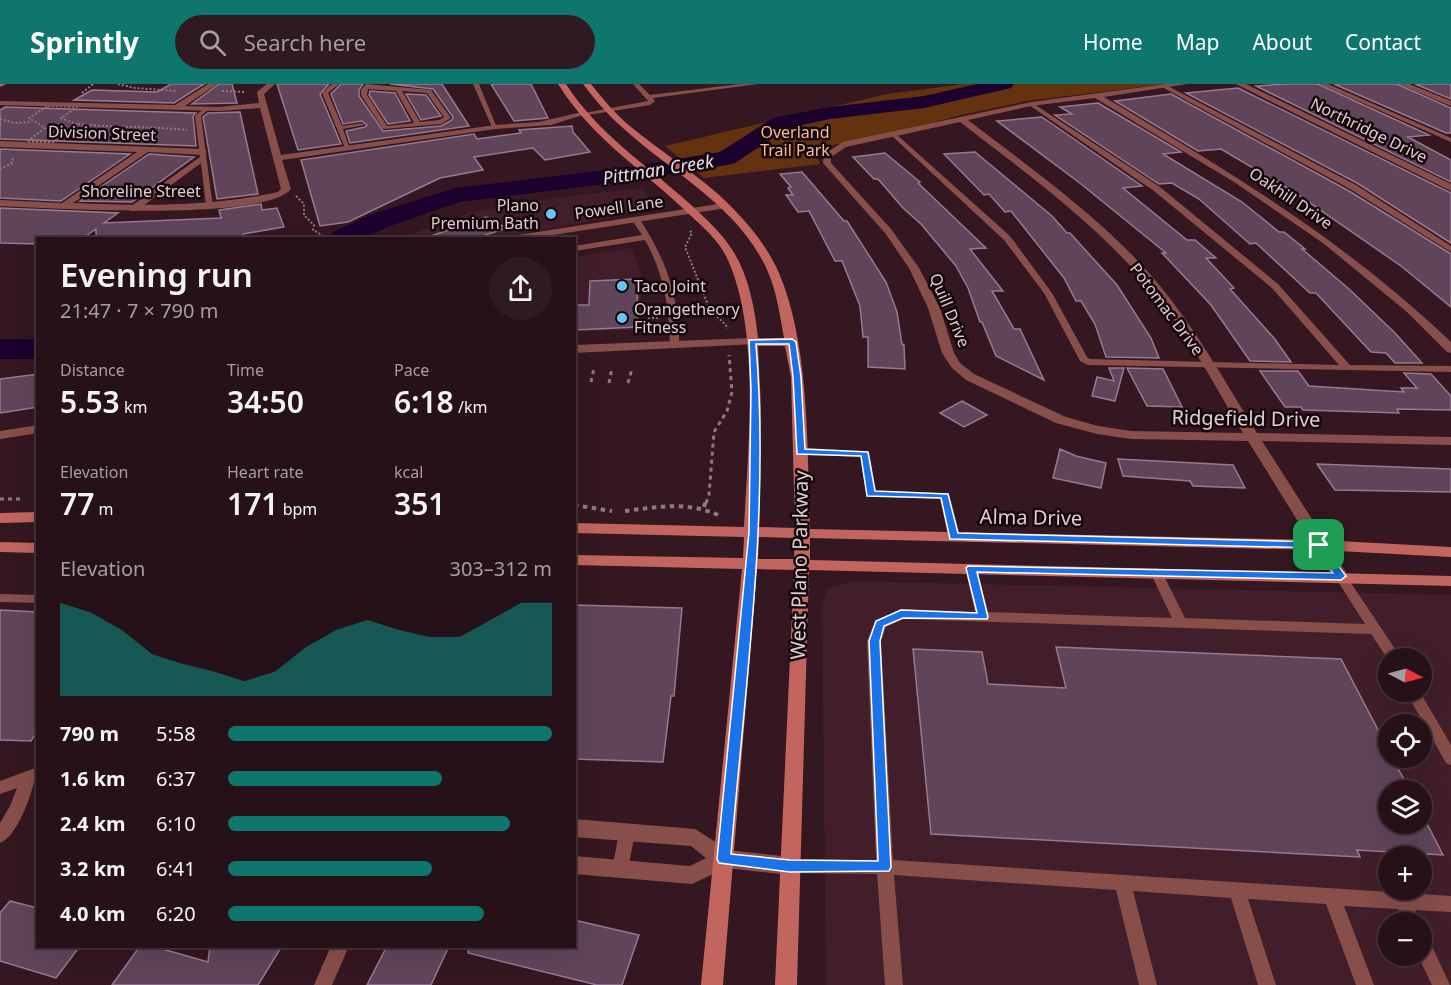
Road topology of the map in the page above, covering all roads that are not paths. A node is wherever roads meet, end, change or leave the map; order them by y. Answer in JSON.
{"nodes":[{"id":1,"x":213,"y":84,"type":"edge"},
{"id":2,"x":271,"y":84,"type":"edge"},
{"id":3,"x":336,"y":84,"type":"edge"},
{"id":4,"x":476,"y":84,"type":"edge"},
{"id":5,"x":561,"y":84,"type":"edge"},
{"id":6,"x":587,"y":84,"type":"edge"},
{"id":7,"x":636,"y":84,"type":"edge"},
{"id":8,"x":755,"y":84,"type":"edge"},
{"id":9,"x":1183,"y":84,"type":"edge"},
{"id":10,"x":1240,"y":84,"type":"edge"},
{"id":11,"x":1323,"y":84,"type":"edge"},
{"id":12,"x":1403,"y":84,"type":"edge"},
{"id":13,"x":368,"y":86,"type":"edge"},
{"id":14,"x":1164,"y":86,"type":"junction"},
{"id":15,"x":398,"y":89,"type":"junction"},
{"id":16,"x":1096,"y":95,"type":"junction"},
{"id":17,"x":648,"y":98,"type":"junction"},
{"id":18,"x":0,"y":103,"type":"edge"},
{"id":19,"x":1031,"y":104,"type":"junction"},
{"id":20,"x":1451,"y":104,"type":"edge"},
{"id":21,"x":263,"y":105,"type":"junction"},
{"id":22,"x":176,"y":108,"type":"junction"},
{"id":23,"x":206,"y":109,"type":"junction"},
{"id":24,"x":608,"y":110,"type":"junction"},
{"id":25,"x":582,"y":114,"type":"junction"},
{"id":26,"x":961,"y":119,"type":"junction"},
{"id":27,"x":362,"y":125,"type":"dead end"},
{"id":28,"x":418,"y":126,"type":"junction"},
{"id":29,"x":495,"y":127,"type":"junction"},
{"id":30,"x":339,"y":128,"type":"junction"},
{"id":31,"x":893,"y":134,"type":"junction"},
{"id":32,"x":1451,"y":140,"type":"edge"},
{"id":33,"x":0,"y":144,"type":"edge"},
{"id":34,"x":348,"y":148,"type":"junction"},
{"id":35,"x":146,"y":150,"type":"junction"},
{"id":36,"x":203,"y":155,"type":"junction"},
{"id":37,"x":278,"y":158,"type":"junction"},
{"id":38,"x":1451,"y":188,"type":"edge"},
{"id":39,"x":0,"y":203,"type":"edge"},
{"id":40,"x":63,"y":206,"type":"junction"},
{"id":41,"x":210,"y":206,"type":"junction"},
{"id":42,"x":724,"y":206,"type":"junction"},
{"id":43,"x":133,"y":209,"type":"junction"},
{"id":44,"x":692,"y":211,"type":"junction"},
{"id":45,"x":636,"y":220,"type":"junction"},
{"id":46,"x":525,"y":237,"type":"edge"},
{"id":47,"x":647,"y":237,"type":"junction"},
{"id":48,"x":576,"y":249,"type":"edge"},
{"id":49,"x":1451,"y":250,"type":"edge"},
{"id":50,"x":752,"y":342,"type":"junction"},
{"id":51,"x":792,"y":342,"type":"junction"},
{"id":52,"x":675,"y":345,"type":"junction"},
{"id":53,"x":576,"y":349,"type":"edge"},
{"id":54,"x":1451,"y":349,"type":"edge"},
{"id":55,"x":1210,"y":366,"type":"junction"},
{"id":56,"x":1347,"y":368,"type":"junction"},
{"id":57,"x":1451,"y":369,"type":"edge"},
{"id":58,"x":1044,"y":413,"type":"joint"},
{"id":59,"x":36,"y":429,"type":"edge"},
{"id":60,"x":0,"y":435,"type":"edge"},
{"id":61,"x":1253,"y":437,"type":"junction"},
{"id":62,"x":1451,"y":441,"type":"edge"},
{"id":63,"x":801,"y":452,"type":"junction"},
{"id":64,"x":36,"y":517,"type":"edge"},
{"id":65,"x":0,"y":518,"type":"edge"},
{"id":66,"x":576,"y":528,"type":"edge"},
{"id":67,"x":754,"y":532,"type":"junction"},
{"id":68,"x":803,"y":533,"type":"junction"},
{"id":69,"x":954,"y":537,"type":"junction"},
{"id":70,"x":1319,"y":545,"type":"junction"},
{"id":71,"x":0,"y":547,"type":"edge"},
{"id":72,"x":36,"y":548,"type":"edge"},
{"id":73,"x":1451,"y":552,"type":"edge"},
{"id":74,"x":576,"y":560,"type":"edge"},
{"id":75,"x":751,"y":564,"type":"junction"},
{"id":76,"x":802,"y":565,"type":"junction"},
{"id":77,"x":971,"y":568,"type":"junction"},
{"id":78,"x":1156,"y":572,"type":"junction"},
{"id":79,"x":1341,"y":576,"type":"junction"},
{"id":80,"x":1451,"y":581,"type":"edge"},
{"id":81,"x":0,"y":598,"type":"edge"},
{"id":82,"x":36,"y":598,"type":"edge"},
{"id":83,"x":983,"y":617,"type":"junction"},
{"id":84,"x":1181,"y":624,"type":"junction"},
{"id":85,"x":1375,"y":629,"type":"junction"},
{"id":86,"x":1387,"y":648,"type":"edge"},
{"id":87,"x":1419,"y":702,"type":"edge"},
{"id":88,"x":1451,"y":759,"type":"edge"},
{"id":89,"x":32,"y":776,"type":"edge"},
{"id":90,"x":0,"y":788,"type":"edge"},
{"id":91,"x":576,"y":828,"type":"edge"},
{"id":92,"x":627,"y":833,"type":"junction"},
{"id":93,"x":0,"y":836,"type":"edge"},
{"id":94,"x":724,"y":859,"type":"junction"},
{"id":95,"x":576,"y":865,"type":"edge"},
{"id":96,"x":790,"y":866,"type":"junction"},
{"id":97,"x":885,"y":867,"type":"junction"},
{"id":98,"x":620,"y":869,"type":"junction"},
{"id":99,"x":1123,"y":883,"type":"junction"},
{"id":100,"x":1237,"y":890,"type":"junction"},
{"id":101,"x":1332,"y":897,"type":"junction"},
{"id":102,"x":1403,"y":902,"type":"junction"},
{"id":103,"x":1451,"y":904,"type":"edge"},
{"id":104,"x":1408,"y":912,"type":"edge"},
{"id":105,"x":339,"y":948,"type":"edge"},
{"id":106,"x":1432,"y":966,"type":"edge"},
{"id":107,"x":323,"y":985,"type":"edge"},
{"id":108,"x":712,"y":985,"type":"edge"},
{"id":109,"x":786,"y":985,"type":"edge"},
{"id":110,"x":894,"y":985,"type":"edge"},
{"id":111,"x":1148,"y":985,"type":"edge"},
{"id":112,"x":1267,"y":985,"type":"edge"},
{"id":113,"x":1365,"y":985,"type":"edge"},
{"id":114,"x":1441,"y":985,"type":"edge"}],
"edges":[{"from":1,"to":22,"type":"street"},
{"from":2,"to":21,"type":"street"},
{"from":3,"to":30,"type":"lane"},
{"from":4,"to":29,"type":"lane"},
{"from":5,"to":25,"type":"main road"},
{"from":6,"to":24,"type":"main road","name":"West Plano Parkway"},
{"from":7,"to":17,"type":"lane"},
{"from":8,"to":17,"type":"lane"},
{"from":9,"to":14,"type":"street"},
{"from":10,"to":38,"type":"street","name":"Northridge Drive"},
{"from":11,"to":32,"type":"lane"},
{"from":12,"to":20,"type":"street"},
{"from":13,"to":15,"type":"lane"},
{"from":13,"to":28,"type":"lane"},
{"from":14,"to":16,"type":"street"},
{"from":14,"to":49,"type":"lane"},
{"from":15,"to":28,"type":"lane"},
{"from":15,"to":28,"type":"lane"},
{"from":16,"to":19,"type":"street"},
{"from":16,"to":54,"type":"street","name":"Oakhill Drive"},
{"from":17,"to":24,"type":"lane"},
{"from":18,"to":22,"type":"street"},
{"from":19,"to":26,"type":"street"},
{"from":19,"to":56,"type":"lane"},
{"from":21,"to":23,"type":"street"},
{"from":21,"to":37,"type":"street"},
{"from":22,"to":23,"type":"street"},
{"from":23,"to":36,"type":"lane"},
{"from":24,"to":25,"type":"lane"},
{"from":24,"to":42,"type":"main road","name":"West Plano Parkway"},
{"from":25,"to":29,"type":"street"},
{"from":25,"to":44,"type":"main road"},
{"from":26,"to":31,"type":"street"},
{"from":26,"to":55,"type":"street","name":"Potomac Drive"},
{"from":27,"to":30,"type":"lane"},
{"from":29,"to":34,"type":"street"},
{"from":30,"to":34,"type":"lane"},
{"from":31,"to":55,"type":"lane"},
{"from":31,"to":58,"type":"street","name":"Quill Drive"},
{"from":33,"to":35,"type":"street","name":"Division Street"},
{"from":34,"to":37,"type":"street"},
{"from":35,"to":36,"type":"street","name":"Division Street"},
{"from":35,"to":40,"type":"street"},
{"from":36,"to":41,"type":"lane"},
{"from":36,"to":43,"type":"lane"},
{"from":37,"to":41,"type":"street","name":"Shoreline Street"},
{"from":39,"to":40,"type":"street","name":"Shoreline Street"},
{"from":40,"to":43,"type":"street","name":"Shoreline Street"},
{"from":41,"to":43,"type":"street","name":"Shoreline Street"},
{"from":42,"to":44,"type":"street","name":"Powell Lane"},
{"from":42,"to":51,"type":"main road","name":"West Plano Parkway"},
{"from":44,"to":45,"type":"street","name":"Powell Lane"},
{"from":44,"to":50,"type":"main road"},
{"from":45,"to":46,"type":"street","name":"Powell Lane"},
{"from":45,"to":47,"type":"lane"},
{"from":47,"to":48,"type":"lane"},
{"from":47,"to":52,"type":"lane"},
{"from":50,"to":51,"type":"main road"},
{"from":50,"to":52,"type":"street"},
{"from":50,"to":67,"type":"main road"},
{"from":51,"to":63,"type":"main road","name":"West Plano Parkway"},
{"from":52,"to":53,"type":"street"},
{"from":55,"to":56,"type":"lane"},
{"from":55,"to":61,"type":"street","name":"Potomac Drive"},
{"from":56,"to":57,"type":"lane"},
{"from":58,"to":61,"type":"street","name":"Ridgefield Drive"},
{"from":59,"to":60,"type":"street"},
{"from":61,"to":62,"type":"street","name":"Ridgefield Drive"},
{"from":61,"to":70,"type":"street","name":"Potomac Drive"},
{"from":63,"to":68,"type":"main road","name":"West Plano Parkway"},
{"from":63,"to":69,"type":"lane"},
{"from":64,"to":65,"type":"main road"},
{"from":66,"to":67,"type":"main road","name":"Alma Drive"},
{"from":67,"to":68,"type":"main road","name":"Alma Drive"},
{"from":67,"to":75,"type":"main road"},
{"from":68,"to":69,"type":"main road","name":"Alma Drive"},
{"from":68,"to":76,"type":"main road","name":"West Plano Parkway"},
{"from":69,"to":70,"type":"main road","name":"Alma Drive"},
{"from":70,"to":73,"type":"main road","name":"Alma Drive"},
{"from":70,"to":79,"type":"street","name":"Potomac Drive"},
{"from":71,"to":72,"type":"main road"},
{"from":74,"to":75,"type":"main road"},
{"from":75,"to":76,"type":"main road"},
{"from":75,"to":94,"type":"main road"},
{"from":76,"to":77,"type":"main road"},
{"from":76,"to":96,"type":"main road","name":"West Plano Parkway"},
{"from":77,"to":78,"type":"main road"},
{"from":77,"to":83,"type":"lane"},
{"from":78,"to":79,"type":"main road"},
{"from":78,"to":84,"type":"lane"},
{"from":79,"to":80,"type":"main road"},
{"from":79,"to":85,"type":"lane"},
{"from":81,"to":82,"type":"lane"},
{"from":83,"to":84,"type":"lane"},
{"from":83,"to":97,"type":"lane"},
{"from":84,"to":85,"type":"lane"},
{"from":85,"to":86,"type":"lane"},
{"from":87,"to":88,"type":"lane"},
{"from":89,"to":90,"type":"lane"},
{"from":89,"to":93,"type":"lane"},
{"from":91,"to":92,"type":"street"},
{"from":92,"to":94,"type":"street"},
{"from":92,"to":98,"type":"lane"},
{"from":94,"to":96,"type":"street"},
{"from":94,"to":98,"type":"street"},
{"from":94,"to":108,"type":"main road"},
{"from":95,"to":98,"type":"street"},
{"from":96,"to":97,"type":"lane"},
{"from":96,"to":109,"type":"main road","name":"West Plano Parkway"},
{"from":97,"to":99,"type":"lane"},
{"from":97,"to":110,"type":"lane"},
{"from":99,"to":100,"type":"lane"},
{"from":99,"to":111,"type":"lane"},
{"from":100,"to":101,"type":"lane"},
{"from":100,"to":112,"type":"lane"},
{"from":101,"to":102,"type":"lane"},
{"from":101,"to":113,"type":"lane"},
{"from":102,"to":103,"type":"lane"},
{"from":102,"to":104,"type":"lane"},
{"from":105,"to":107,"type":"lane"},
{"from":106,"to":114,"type":"lane"}]}
